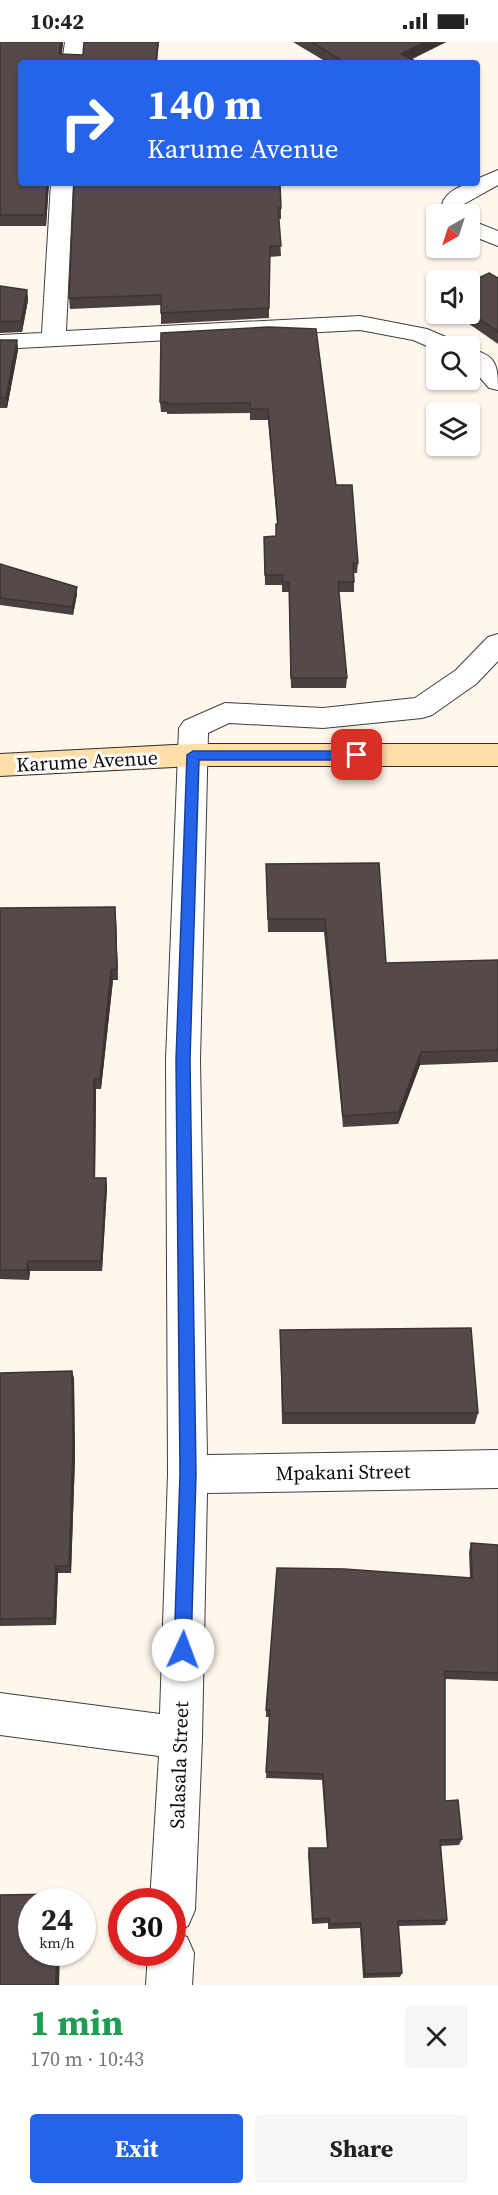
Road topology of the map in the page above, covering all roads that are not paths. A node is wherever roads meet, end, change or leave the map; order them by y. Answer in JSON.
{"nodes":[{"id":1,"x":75,"y":42,"type":"edge"},
{"id":2,"x":72,"y":60,"type":"edge"},
{"id":3,"x":498,"y":176,"type":"edge"},
{"id":4,"x":62,"y":186,"type":"edge"},
{"id":5,"x":453,"y":204,"type":"edge"},
{"id":6,"x":480,"y":231,"type":"edge"},
{"id":7,"x":498,"y":239,"type":"edge"},
{"id":8,"x":426,"y":337,"type":"edge"},
{"id":9,"x":54,"y":340,"type":"junction"},
{"id":10,"x":0,"y":342,"type":"edge"},
{"id":11,"x":480,"y":361,"type":"edge"},
{"id":12,"x":498,"y":383,"type":"edge"},
{"id":13,"x":498,"y":644,"type":"edge"},
{"id":14,"x":193,"y":755,"type":"junction"},
{"id":15,"x":498,"y":755,"type":"edge"},
{"id":16,"x":0,"y":765,"type":"edge"},
{"id":17,"x":498,"y":1469,"type":"edge"},
{"id":18,"x":188,"y":1474,"type":"junction"},
{"id":19,"x":0,"y":1714,"type":"edge"},
{"id":20,"x":180,"y":1738,"type":"junction"},
{"id":21,"x":173,"y":1888,"type":"edge"},
{"id":22,"x":170,"y":1966,"type":"edge"},
{"id":23,"x":169,"y":1985,"type":"edge"}],
"edges":[{"from":1,"to":2,"type":"street"},
{"from":3,"to":5,"type":"street"},
{"from":4,"to":9,"type":"street"},
{"from":6,"to":7,"type":"street"},
{"from":8,"to":9,"type":"street"},
{"from":9,"to":10,"type":"street"},
{"from":11,"to":12,"type":"street"},
{"from":13,"to":14,"type":"street","name":"Salasala Street"},
{"from":14,"to":15,"type":"main road","name":"Karume Avenue"},
{"from":14,"to":16,"type":"main road","name":"Karume Avenue"},
{"from":14,"to":18,"type":"street","name":"Salasala Street"},
{"from":17,"to":18,"type":"street","name":"Mpakani Street"},
{"from":18,"to":20,"type":"street","name":"Salasala Street"},
{"from":19,"to":20,"type":"street"},
{"from":20,"to":21,"type":"street","name":"Salasala Street"},
{"from":22,"to":23,"type":"street"}]}
